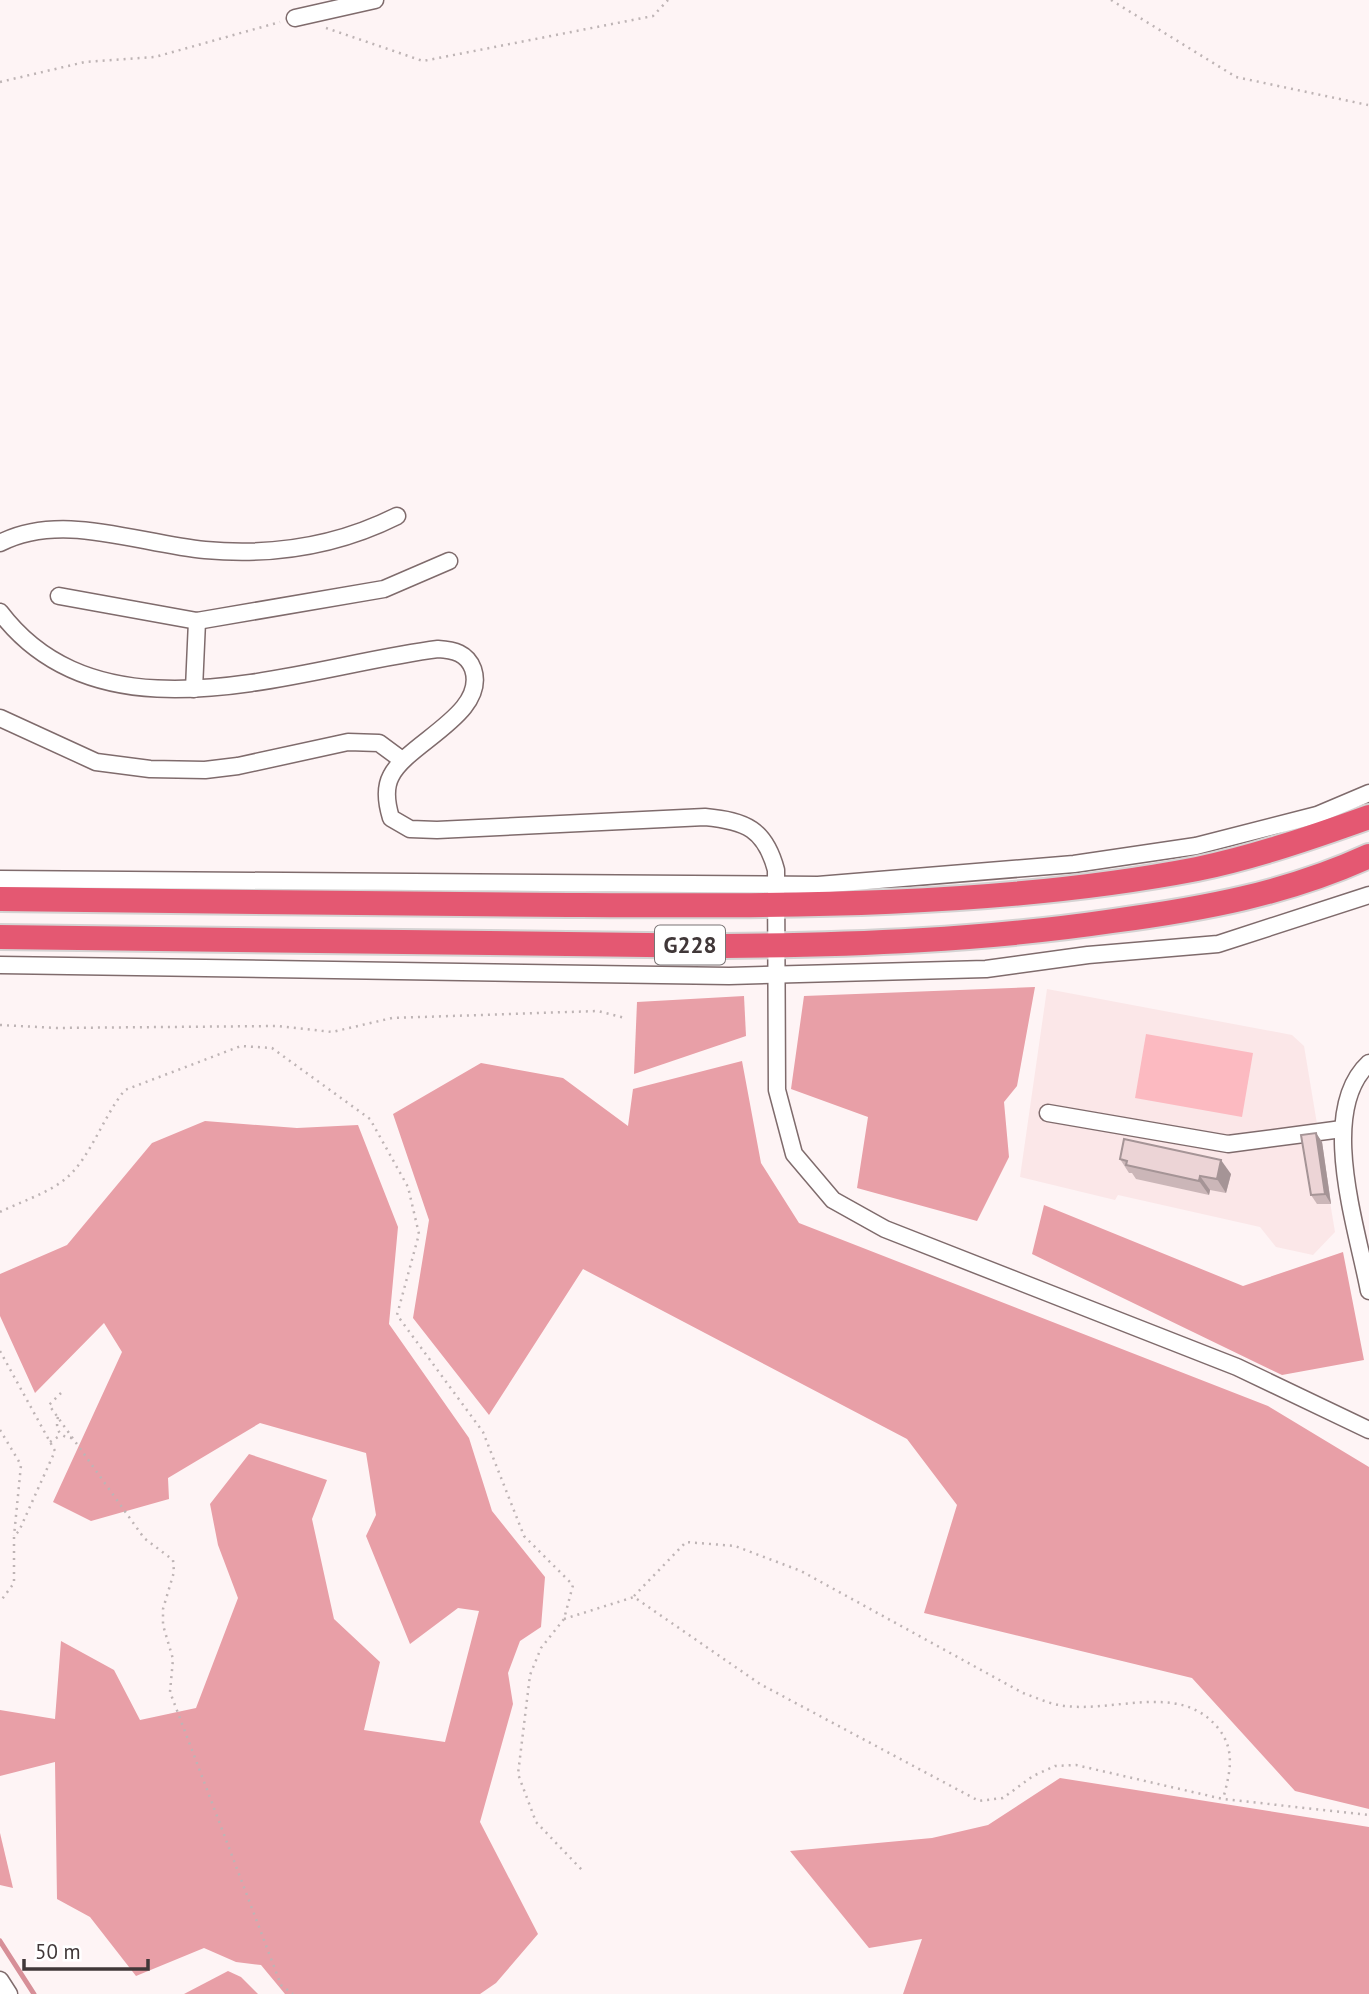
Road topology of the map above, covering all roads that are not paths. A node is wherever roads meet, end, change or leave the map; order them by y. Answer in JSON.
{"nodes":[{"id":1,"x":375,"y":0,"type":"edge"},
{"id":2,"x":295,"y":18,"type":"road end"},
{"id":3,"x":397,"y":516,"type":"dead end"},
{"id":4,"x":0,"y":543,"type":"edge"},
{"id":5,"x":449,"y":561,"type":"dead end"},
{"id":6,"x":59,"y":596,"type":"dead end"},
{"id":7,"x":2,"y":617,"type":"edge"},
{"id":8,"x":197,"y":621,"type":"junction"},
{"id":9,"x":194,"y":690,"type":"junction"},
{"id":10,"x":0,"y":718,"type":"edge"},
{"id":11,"x":402,"y":760,"type":"junction"},
{"id":12,"x":1369,"y":793,"type":"edge"},
{"id":13,"x":1369,"y":817,"type":"edge"},
{"id":14,"x":1369,"y":856,"type":"edge"},
{"id":15,"x":0,"y":879,"type":"edge"},
{"id":16,"x":776,"y":895,"type":"junction"},
{"id":17,"x":1369,"y":895,"type":"edge"},
{"id":18,"x":0,"y":899,"type":"edge"},
{"id":19,"x":0,"y":937,"type":"edge"},
{"id":20,"x":777,"y":946,"type":"junction"},
{"id":21,"x":0,"y":965,"type":"edge"},
{"id":22,"x":777,"y":975,"type":"junction"},
{"id":23,"x":1369,"y":1063,"type":"edge"},
{"id":24,"x":1048,"y":1113,"type":"dead end"},
{"id":25,"x":1342,"y":1129,"type":"junction"},
{"id":26,"x":1369,"y":1290,"type":"edge"},
{"id":27,"x":1369,"y":1430,"type":"edge"},
{"id":28,"x":0,"y":1980,"type":"edge"},
{"id":29,"x":9,"y":1994,"type":"edge"}],
"edges":[{"from":1,"to":2,"type":"street"},
{"from":3,"to":4,"type":"street"},
{"from":5,"to":8,"type":"street"},
{"from":6,"to":8,"type":"street"},
{"from":7,"to":9,"type":"street"},
{"from":8,"to":9,"type":"street"},
{"from":9,"to":11,"type":"street"},
{"from":10,"to":11,"type":"street"},
{"from":11,"to":16,"type":"street"},
{"from":12,"to":16,"type":"street"},
{"from":13,"to":16,"type":"highway","number":"G228"},
{"from":14,"to":20,"type":"highway","number":"G228"},
{"from":15,"to":16,"type":"street"},
{"from":16,"to":18,"type":"highway","number":"G228"},
{"from":16,"to":20,"type":"street"},
{"from":17,"to":22,"type":"street"},
{"from":19,"to":20,"type":"highway","number":"G228"},
{"from":20,"to":22,"type":"street"},
{"from":21,"to":22,"type":"street"},
{"from":22,"to":27,"type":"street"},
{"from":23,"to":25,"type":"street"},
{"from":24,"to":25,"type":"street"},
{"from":25,"to":26,"type":"street"},
{"from":28,"to":29,"type":"street"}]}
